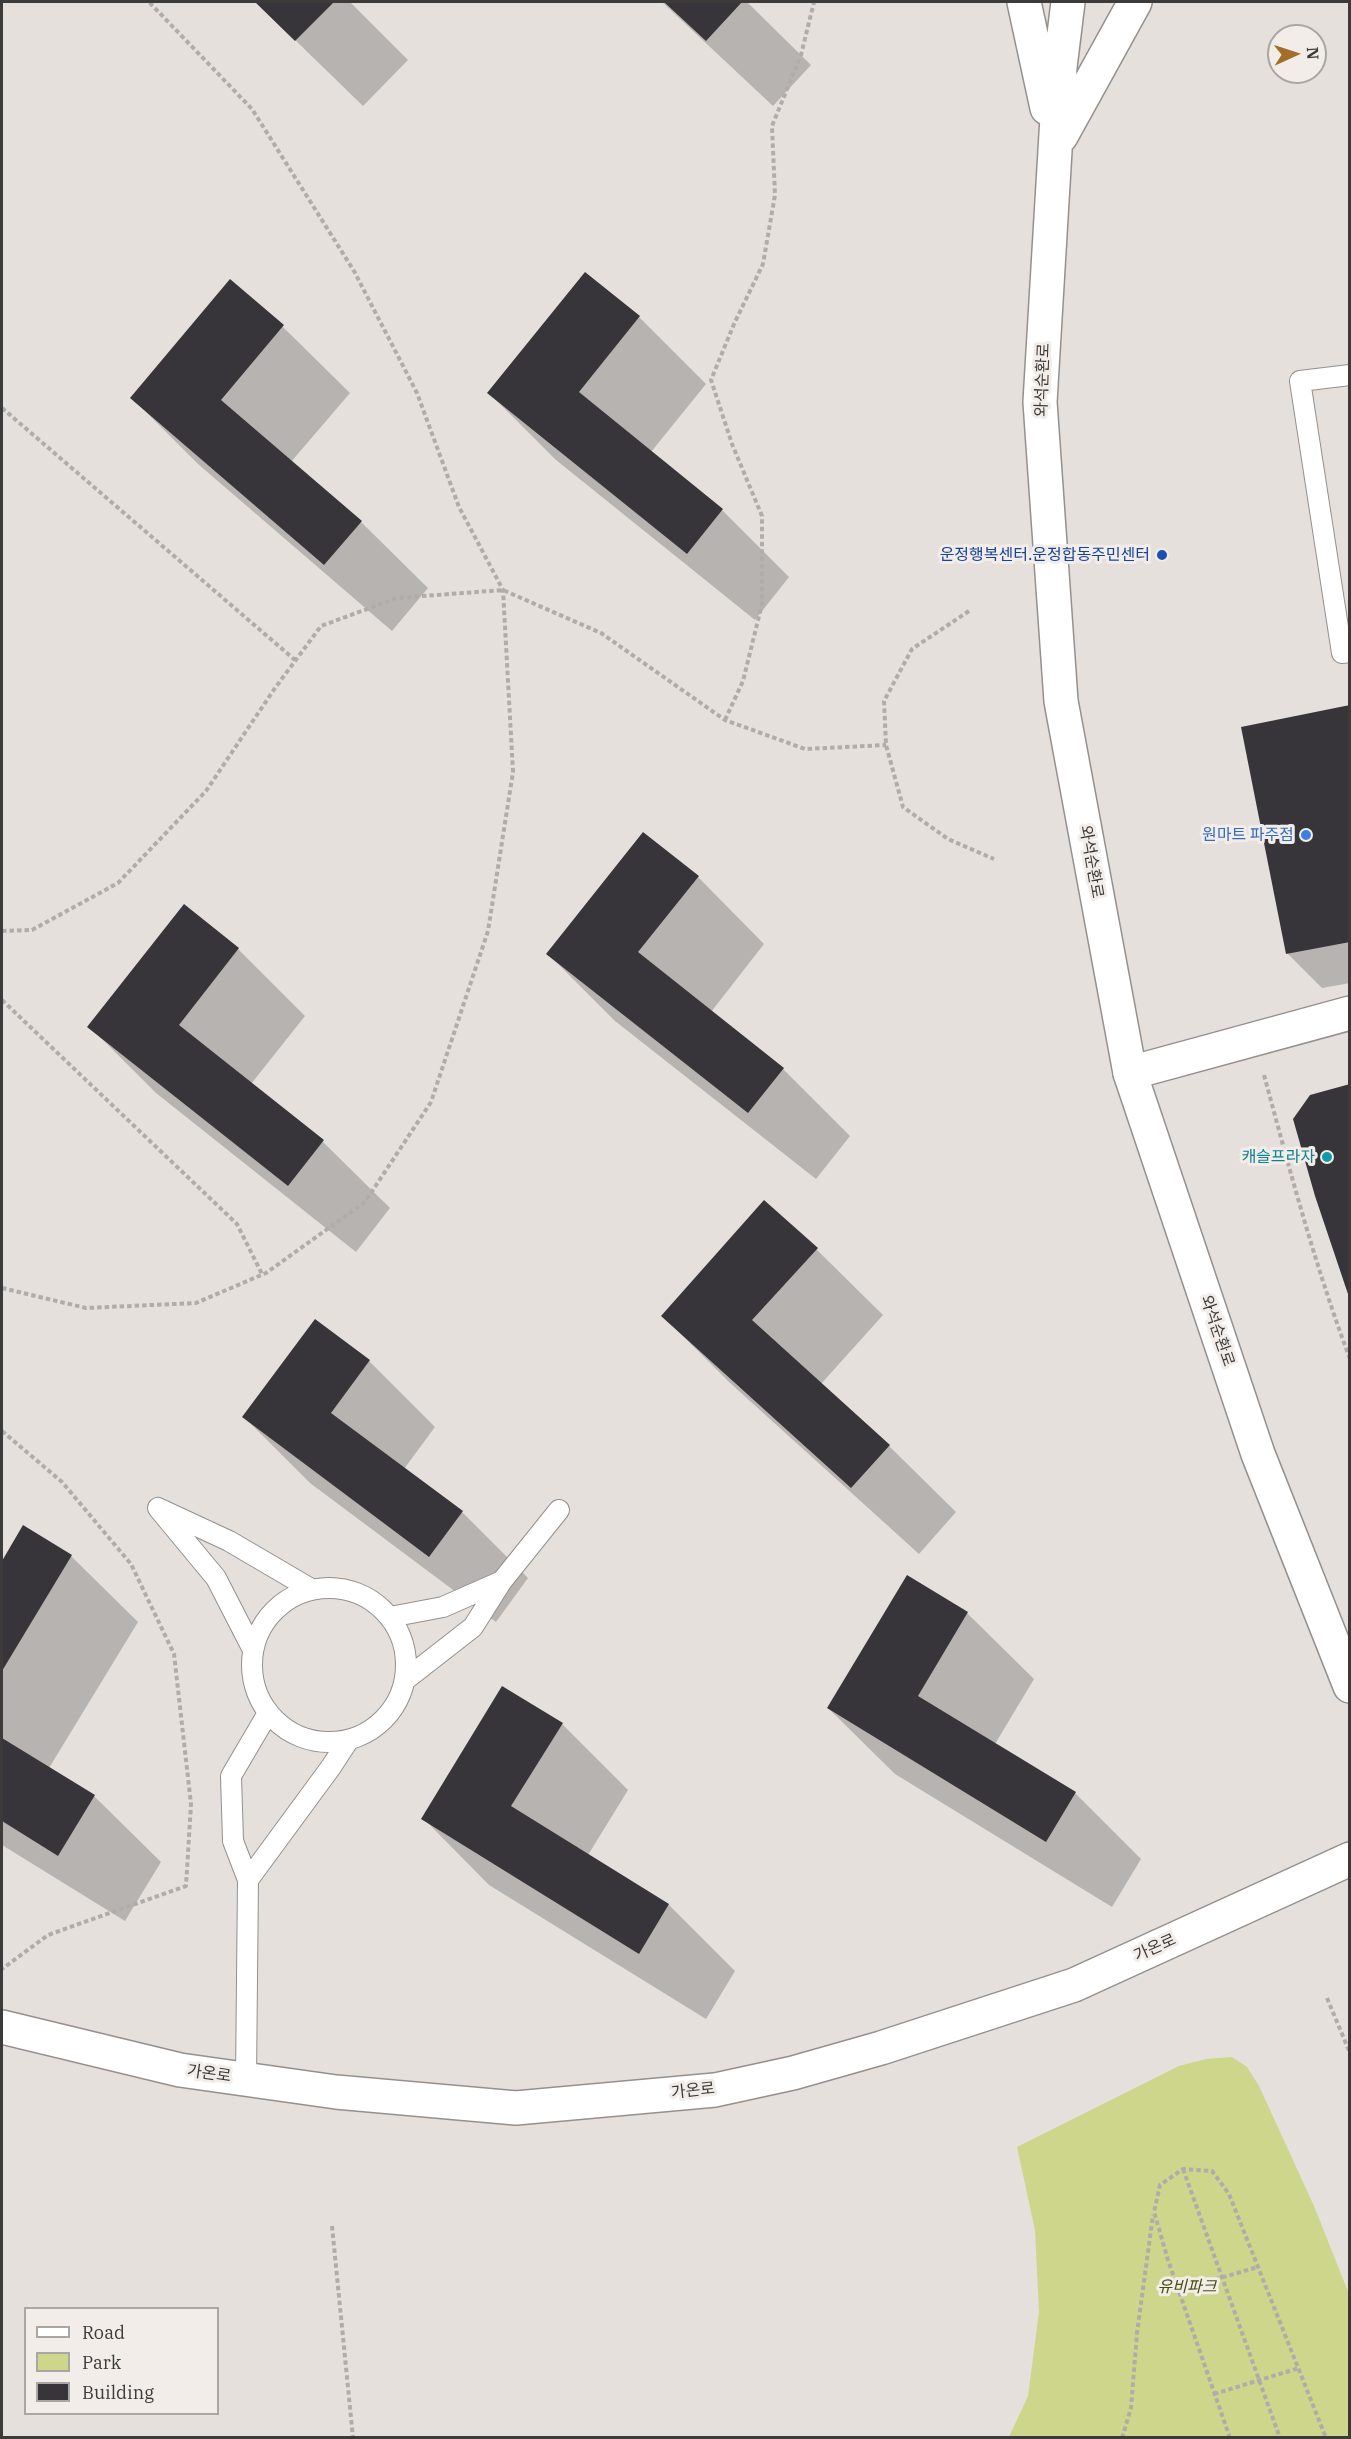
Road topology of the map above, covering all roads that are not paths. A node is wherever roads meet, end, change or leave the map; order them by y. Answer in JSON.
{"nodes":[{"id":1,"x":1024,"y":2,"type":"edge"},
{"id":2,"x":1068,"y":2,"type":"edge"},
{"id":3,"x":1135,"y":2,"type":"edge"},
{"id":4,"x":1055,"y":145,"type":"junction"},
{"id":5,"x":1350,"y":375,"type":"edge"},
{"id":6,"x":1350,"y":652,"type":"edge"},
{"id":7,"x":1350,"y":1013,"type":"edge"},
{"id":8,"x":1130,"y":1073,"type":"junction"},
{"id":9,"x":559,"y":1509,"type":"dead end"},
{"id":10,"x":502,"y":1581,"type":"junction"},
{"id":11,"x":311,"y":1589,"type":"junction"},
{"id":12,"x":390,"y":1617,"type":"junction"},
{"id":13,"x":253,"y":1650,"type":"junction"},
{"id":14,"x":405,"y":1680,"type":"junction"},
{"id":15,"x":1350,"y":1686,"type":"edge"},
{"id":16,"x":268,"y":1713,"type":"junction"},
{"id":17,"x":348,"y":1741,"type":"junction"},
{"id":18,"x":1350,"y":1859,"type":"edge"},
{"id":19,"x":248,"y":1880,"type":"junction"},
{"id":20,"x":2,"y":2027,"type":"edge"},
{"id":21,"x":246,"y":2079,"type":"junction"}],
"edges":[{"from":1,"to":4,"type":"street"},
{"from":2,"to":4,"type":"street","name":"와석순환로"},
{"from":3,"to":4,"type":"street"},
{"from":4,"to":8,"type":"street","name":"와석순환로"},
{"from":5,"to":6,"type":"lane"},
{"from":7,"to":8,"type":"street"},
{"from":8,"to":15,"type":"street","name":"와석순환로"},
{"from":9,"to":10,"type":"lane"},
{"from":10,"to":12,"type":"lane"},
{"from":10,"to":14,"type":"lane"},
{"from":11,"to":12,"type":"lane"},
{"from":11,"to":13,"type":"lane"},
{"from":11,"to":13,"type":"lane"},
{"from":12,"to":14,"type":"lane"},
{"from":13,"to":16,"type":"lane"},
{"from":14,"to":17,"type":"lane"},
{"from":16,"to":17,"type":"lane"},
{"from":16,"to":19,"type":"lane"},
{"from":17,"to":19,"type":"lane"},
{"from":18,"to":21,"type":"street","name":"가온로"},
{"from":19,"to":21,"type":"lane"},
{"from":20,"to":21,"type":"street","name":"가온로"}]}
